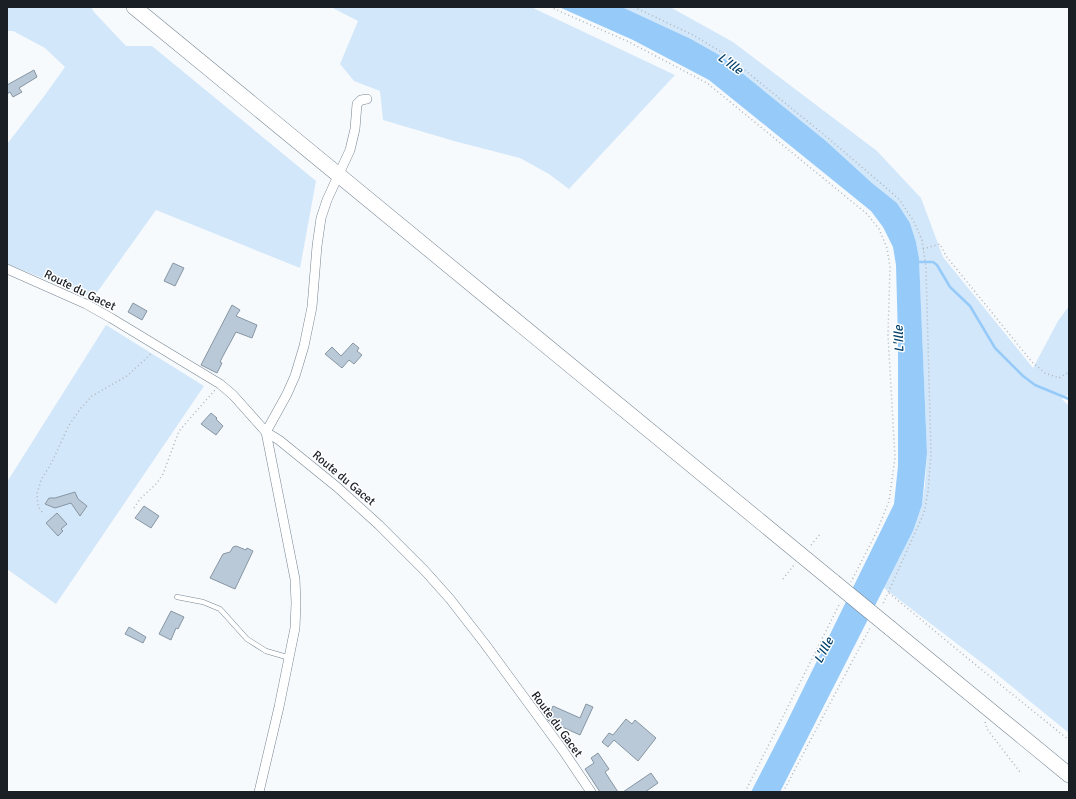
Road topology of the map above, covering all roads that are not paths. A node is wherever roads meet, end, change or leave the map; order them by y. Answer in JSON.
{"nodes":[{"id":1,"x":134,"y":7,"type":"edge"},
{"id":2,"x":367,"y":98,"type":"dead end"},
{"id":3,"x":338,"y":176,"type":"junction"},
{"id":4,"x":7,"y":269,"type":"edge"},
{"id":5,"x":266,"y":432,"type":"junction"},
{"id":6,"x":177,"y":597,"type":"dead end"},
{"id":7,"x":290,"y":658,"type":"junction"},
{"id":8,"x":1069,"y":775,"type":"edge"},
{"id":9,"x":258,"y":792,"type":"edge"},
{"id":10,"x":591,"y":792,"type":"edge"}],
"edges":[{"from":1,"to":3,"type":"main road"},
{"from":2,"to":3,"type":"street"},
{"from":3,"to":5,"type":"street"},
{"from":3,"to":8,"type":"main road","bridge":true},
{"from":4,"to":5,"type":"street","name":"Route du Gacet"},
{"from":5,"to":7,"type":"street"},
{"from":5,"to":10,"type":"street","name":"Route du Gacet"},
{"from":6,"to":7,"type":"lane"},
{"from":7,"to":9,"type":"street"}]}
